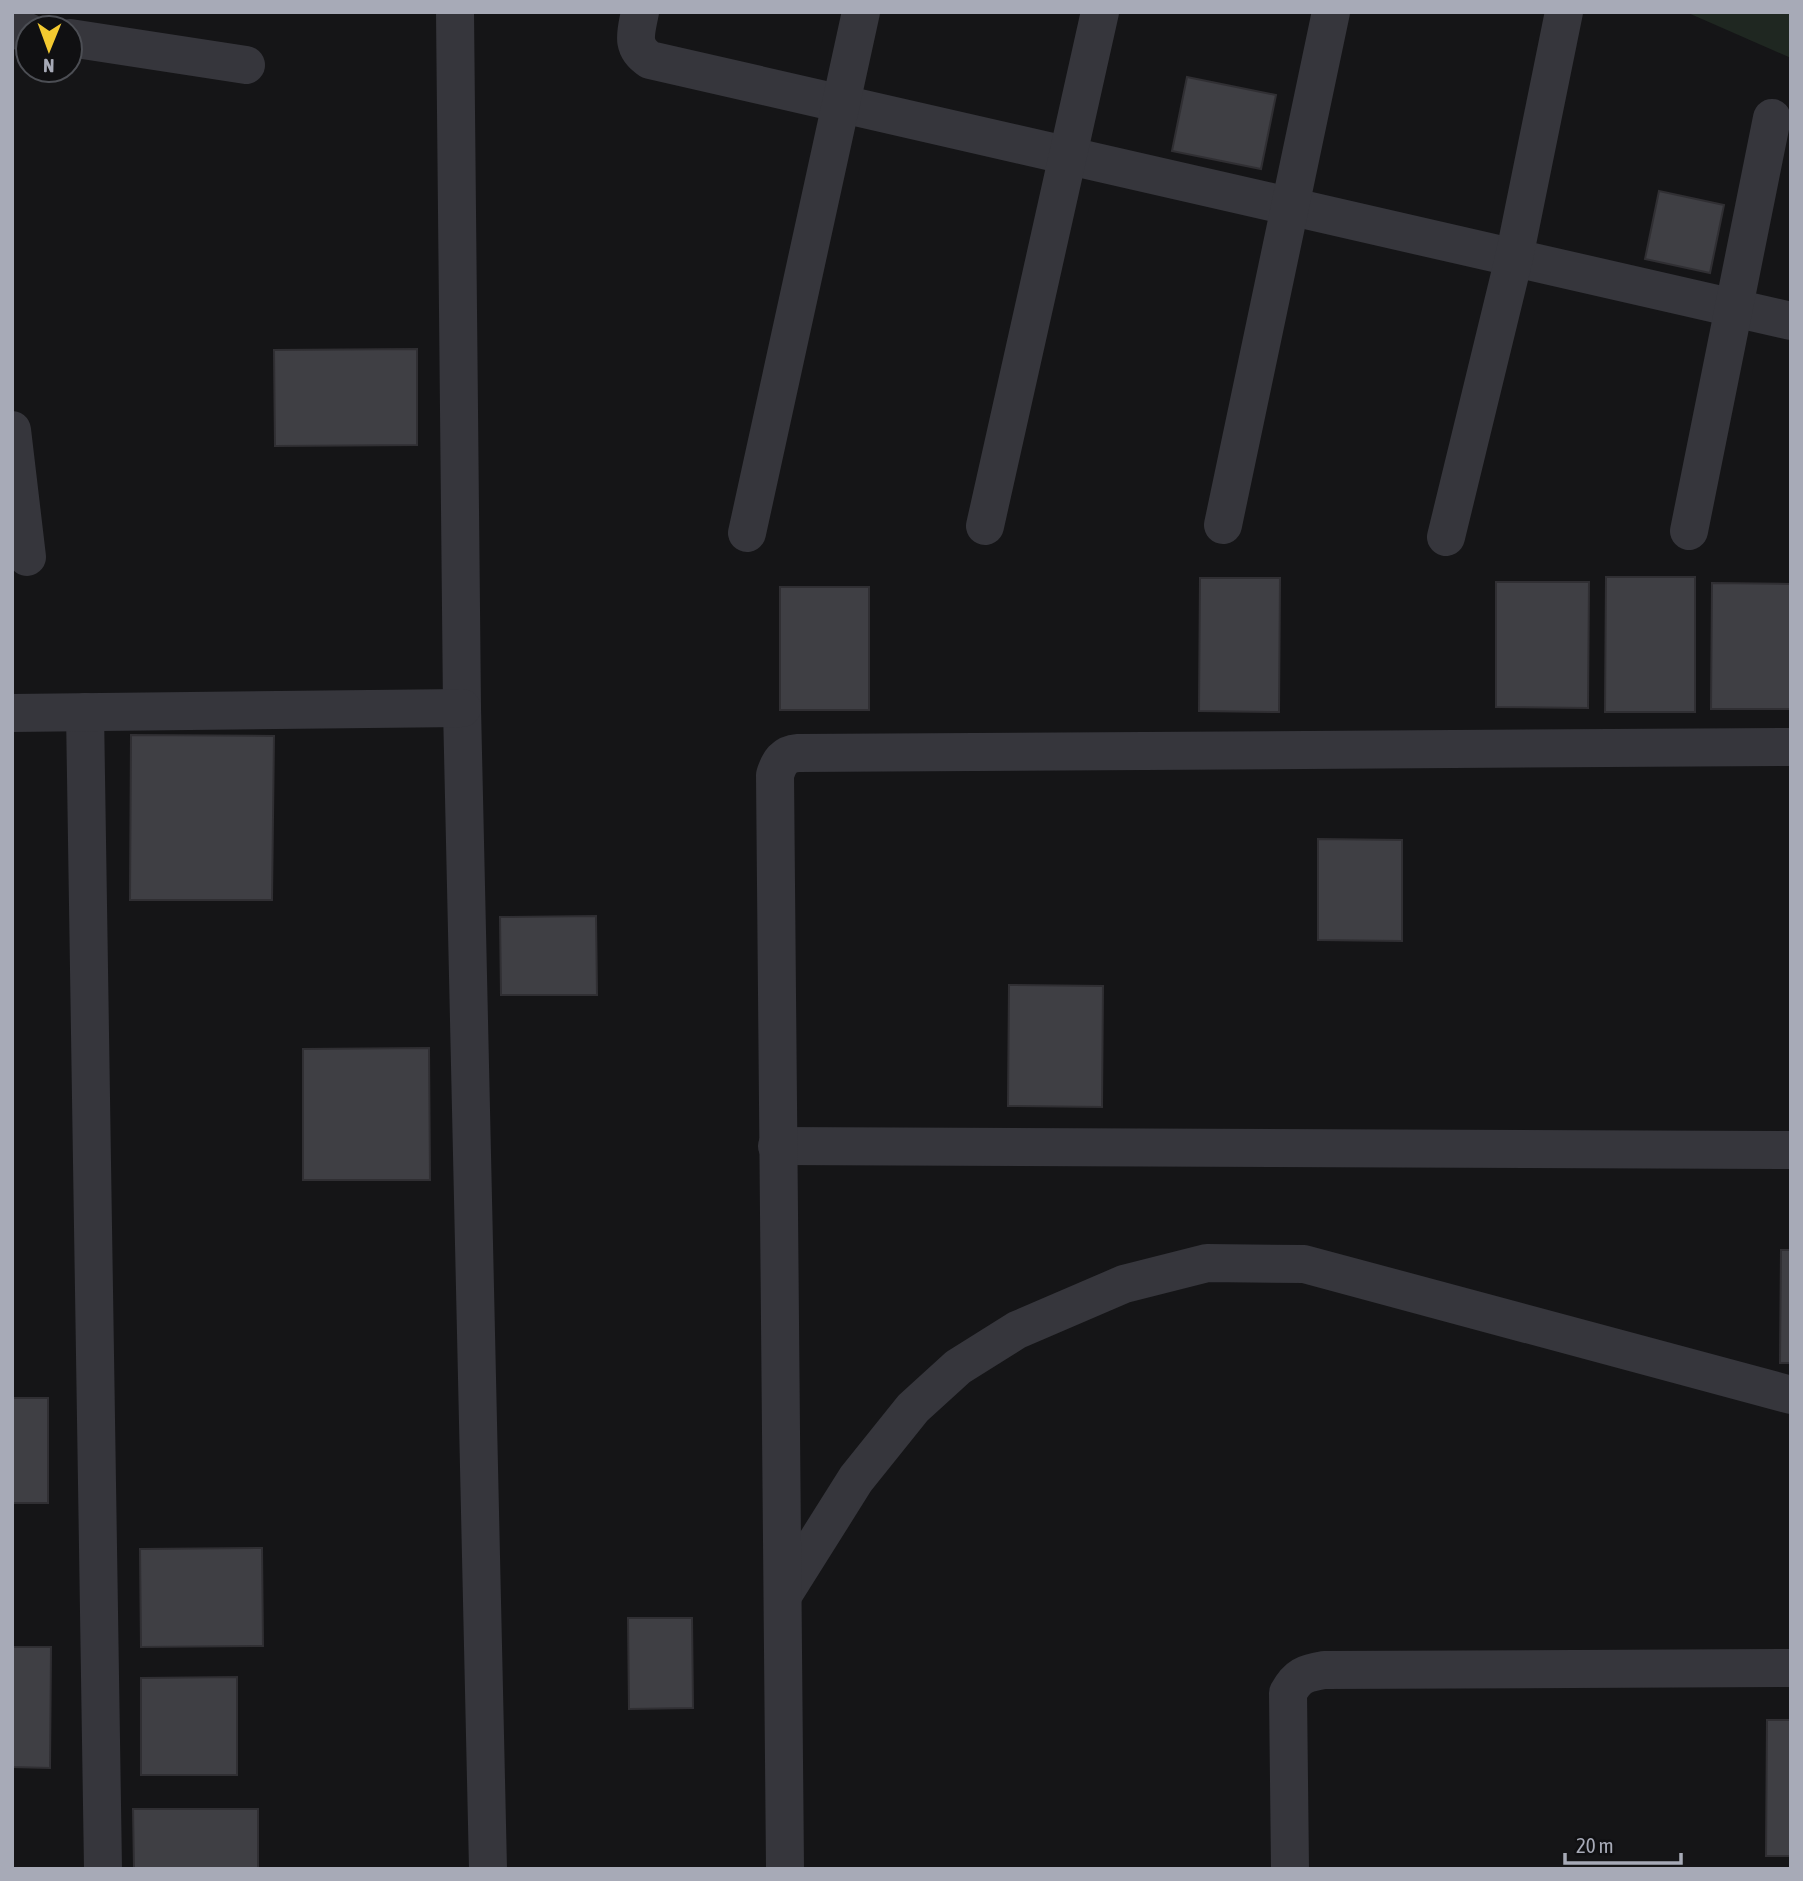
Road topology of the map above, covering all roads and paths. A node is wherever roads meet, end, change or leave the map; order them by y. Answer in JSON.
{"nodes":[{"id":1,"x":455,"y":12,"type":"edge"},
{"id":2,"x":640,"y":12,"type":"edge"},
{"id":3,"x":861,"y":12,"type":"edge"},
{"id":4,"x":1100,"y":12,"type":"edge"},
{"id":5,"x":1331,"y":12,"type":"edge"},
{"id":6,"x":1564,"y":12,"type":"edge"},
{"id":7,"x":84,"y":40,"type":"edge"},
{"id":8,"x":246,"y":65,"type":"dead end"},
{"id":9,"x":840,"y":104,"type":"junction"},
{"id":10,"x":1772,"y":118,"type":"dead end"},
{"id":11,"x":1069,"y":156,"type":"junction"},
{"id":12,"x":1289,"y":206,"type":"junction"},
{"id":13,"x":1514,"y":258,"type":"junction"},
{"id":14,"x":1734,"y":309,"type":"junction"},
{"id":15,"x":1791,"y":321,"type":"edge"},
{"id":16,"x":12,"y":430,"type":"edge"},
{"id":17,"x":1223,"y":525,"type":"dead end"},
{"id":18,"x":985,"y":526,"type":"dead end"},
{"id":19,"x":1689,"y":531,"type":"dead end"},
{"id":20,"x":747,"y":533,"type":"dead end"},
{"id":21,"x":1446,"y":537,"type":"dead end"},
{"id":22,"x":27,"y":557,"type":"dead end"},
{"id":23,"x":461,"y":708,"type":"junction"},
{"id":24,"x":85,"y":712,"type":"junction"},
{"id":25,"x":12,"y":713,"type":"edge"},
{"id":26,"x":1791,"y":747,"type":"edge"},
{"id":27,"x":777,"y":1146,"type":"junction"},
{"id":28,"x":1791,"y":1150,"type":"edge"},
{"id":29,"x":1791,"y":1395,"type":"edge"},
{"id":30,"x":785,"y":1592,"type":"junction"},
{"id":31,"x":1791,"y":1668,"type":"edge"},
{"id":32,"x":103,"y":1869,"type":"edge"},
{"id":33,"x":488,"y":1869,"type":"edge"},
{"id":34,"x":785,"y":1869,"type":"edge"},
{"id":35,"x":1290,"y":1869,"type":"edge"}],
"edges":[{"from":1,"to":23,"type":"street"},
{"from":2,"to":9,"type":"street"},
{"from":3,"to":9,"type":"street"},
{"from":4,"to":11,"type":"street"},
{"from":5,"to":12,"type":"street"},
{"from":6,"to":13,"type":"street"},
{"from":7,"to":8,"type":"street"},
{"from":9,"to":11,"type":"street"},
{"from":9,"to":20,"type":"street"},
{"from":10,"to":14,"type":"street"},
{"from":11,"to":12,"type":"street"},
{"from":11,"to":18,"type":"street"},
{"from":12,"to":13,"type":"street"},
{"from":12,"to":17,"type":"street"},
{"from":13,"to":14,"type":"street"},
{"from":13,"to":21,"type":"street"},
{"from":14,"to":15,"type":"street"},
{"from":14,"to":19,"type":"street"},
{"from":16,"to":22,"type":"street"},
{"from":23,"to":24,"type":"street"},
{"from":23,"to":33,"type":"street"},
{"from":24,"to":25,"type":"street"},
{"from":24,"to":32,"type":"street"},
{"from":26,"to":27,"type":"street"},
{"from":27,"to":28,"type":"street"},
{"from":27,"to":30,"type":"street"},
{"from":29,"to":30,"type":"street"},
{"from":30,"to":34,"type":"street"},
{"from":31,"to":35,"type":"street"}]}
